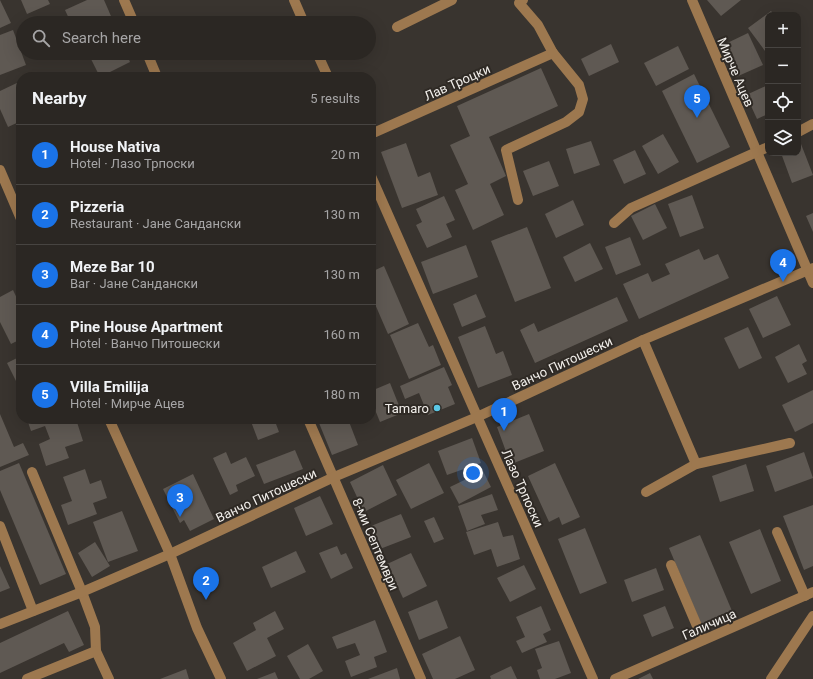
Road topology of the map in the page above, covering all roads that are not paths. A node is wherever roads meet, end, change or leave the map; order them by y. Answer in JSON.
{"nodes":[{"id":1,"x":124,"y":0,"type":"edge"},
{"id":2,"x":294,"y":0,"type":"edge"},
{"id":3,"x":452,"y":0,"type":"edge"},
{"id":4,"x":692,"y":0,"type":"edge"},
{"id":5,"x":520,"y":1,"type":"edge"},
{"id":6,"x":131,"y":16,"type":"edge"},
{"id":7,"x":301,"y":16,"type":"edge"},
{"id":8,"x":397,"y":27,"type":"dead end"},
{"id":9,"x":553,"y":53,"type":"junction"},
{"id":10,"x":150,"y":60,"type":"edge"},
{"id":11,"x":320,"y":60,"type":"edge"},
{"id":12,"x":156,"y":72,"type":"edge"},
{"id":13,"x":326,"y":72,"type":"edge"},
{"id":14,"x":813,"y":124,"type":"edge"},
{"id":15,"x":801,"y":130,"type":"edge"},
{"id":16,"x":376,"y":132,"type":"edge"},
{"id":17,"x":765,"y":148,"type":"edge"},
{"id":18,"x":756,"y":153,"type":"junction"},
{"id":19,"x":0,"y":170,"type":"edge"},
{"id":20,"x":376,"y":187,"type":"edge"},
{"id":21,"x":518,"y":200,"type":"dead end"},
{"id":22,"x":16,"y":207,"type":"edge"},
{"id":23,"x":614,"y":223,"type":"dead end"},
{"id":24,"x":810,"y":269,"type":"edge"},
{"id":25,"x":813,"y":283,"type":"edge"},
{"id":26,"x":643,"y":340,"type":"junction"},
{"id":27,"x":477,"y":416,"type":"junction"},
{"id":28,"x":111,"y":424,"type":"edge"},
{"id":29,"x":310,"y":424,"type":"edge"},
{"id":30,"x":790,"y":443,"type":"dead end"},
{"id":31,"x":696,"y":464,"type":"junction"},
{"id":32,"x":32,"y":472,"type":"dead end"},
{"id":33,"x":334,"y":477,"type":"junction"},
{"id":34,"x":646,"y":492,"type":"dead end"},
{"id":35,"x":0,"y":526,"type":"edge"},
{"id":36,"x":777,"y":532,"type":"dead end"},
{"id":37,"x":170,"y":554,"type":"junction"},
{"id":38,"x":671,"y":565,"type":"dead end"},
{"id":39,"x":82,"y":592,"type":"junction"},
{"id":40,"x":809,"y":594,"type":"edge"},
{"id":41,"x":33,"y":611,"type":"junction"},
{"id":42,"x":813,"y":616,"type":"edge"},
{"id":43,"x":0,"y":624,"type":"edge"},
{"id":44,"x":703,"y":640,"type":"junction"},
{"id":45,"x":96,"y":651,"type":"junction"},
{"id":46,"x":27,"y":679,"type":"edge"},
{"id":47,"x":108,"y":679,"type":"edge"},
{"id":48,"x":221,"y":679,"type":"edge"},
{"id":49,"x":421,"y":679,"type":"edge"},
{"id":50,"x":593,"y":679,"type":"edge"},
{"id":51,"x":615,"y":679,"type":"edge"},
{"id":52,"x":771,"y":679,"type":"edge"}],
"edges":[{"from":1,"to":6,"type":"street"},
{"from":2,"to":7,"type":"street"},
{"from":3,"to":8,"type":"street"},
{"from":4,"to":18,"type":"street","name":"Мирче Ацев"},
{"from":5,"to":9,"type":"street"},
{"from":9,"to":16,"type":"street","name":"Лав Троцки"},
{"from":9,"to":21,"type":"street"},
{"from":10,"to":12,"type":"street"},
{"from":11,"to":13,"type":"street"},
{"from":14,"to":15,"type":"street"},
{"from":17,"to":18,"type":"street"},
{"from":18,"to":23,"type":"street"},
{"from":18,"to":24,"type":"street","name":"Мирче Ацев"},
{"from":19,"to":22,"type":"street"},
{"from":20,"to":27,"type":"street","name":"Лазо Трпоски"},
{"from":24,"to":25,"type":"street","name":"Мирче Ацев"},
{"from":24,"to":26,"type":"street","name":"Ванчо Питошески"},
{"from":26,"to":27,"type":"street","name":"Ванчо Питошески"},
{"from":26,"to":31,"type":"street"},
{"from":27,"to":33,"type":"street","name":"Ванчо Питошески"},
{"from":27,"to":50,"type":"street","name":"Лазо Трпоски"},
{"from":28,"to":37,"type":"street"},
{"from":29,"to":33,"type":"street","name":"8-ми Септември"},
{"from":30,"to":31,"type":"street"},
{"from":31,"to":34,"type":"street"},
{"from":32,"to":39,"type":"street"},
{"from":33,"to":37,"type":"street","name":"Ванчо Питошески"},
{"from":33,"to":49,"type":"street","name":"8-ми Септември"},
{"from":35,"to":41,"type":"street"},
{"from":36,"to":40,"type":"street"},
{"from":37,"to":39,"type":"street","name":"Ванчо Питошески"},
{"from":37,"to":48,"type":"street"},
{"from":38,"to":44,"type":"street"},
{"from":39,"to":41,"type":"street","name":"Ванчо Питошески"},
{"from":39,"to":45,"type":"street"},
{"from":40,"to":44,"type":"street","name":"Галичица"},
{"from":41,"to":43,"type":"street","name":"Ванчо Питошески"},
{"from":42,"to":52,"type":"street"},
{"from":44,"to":51,"type":"street","name":"Галичица"},
{"from":45,"to":46,"type":"street"},
{"from":45,"to":47,"type":"street"}]}
